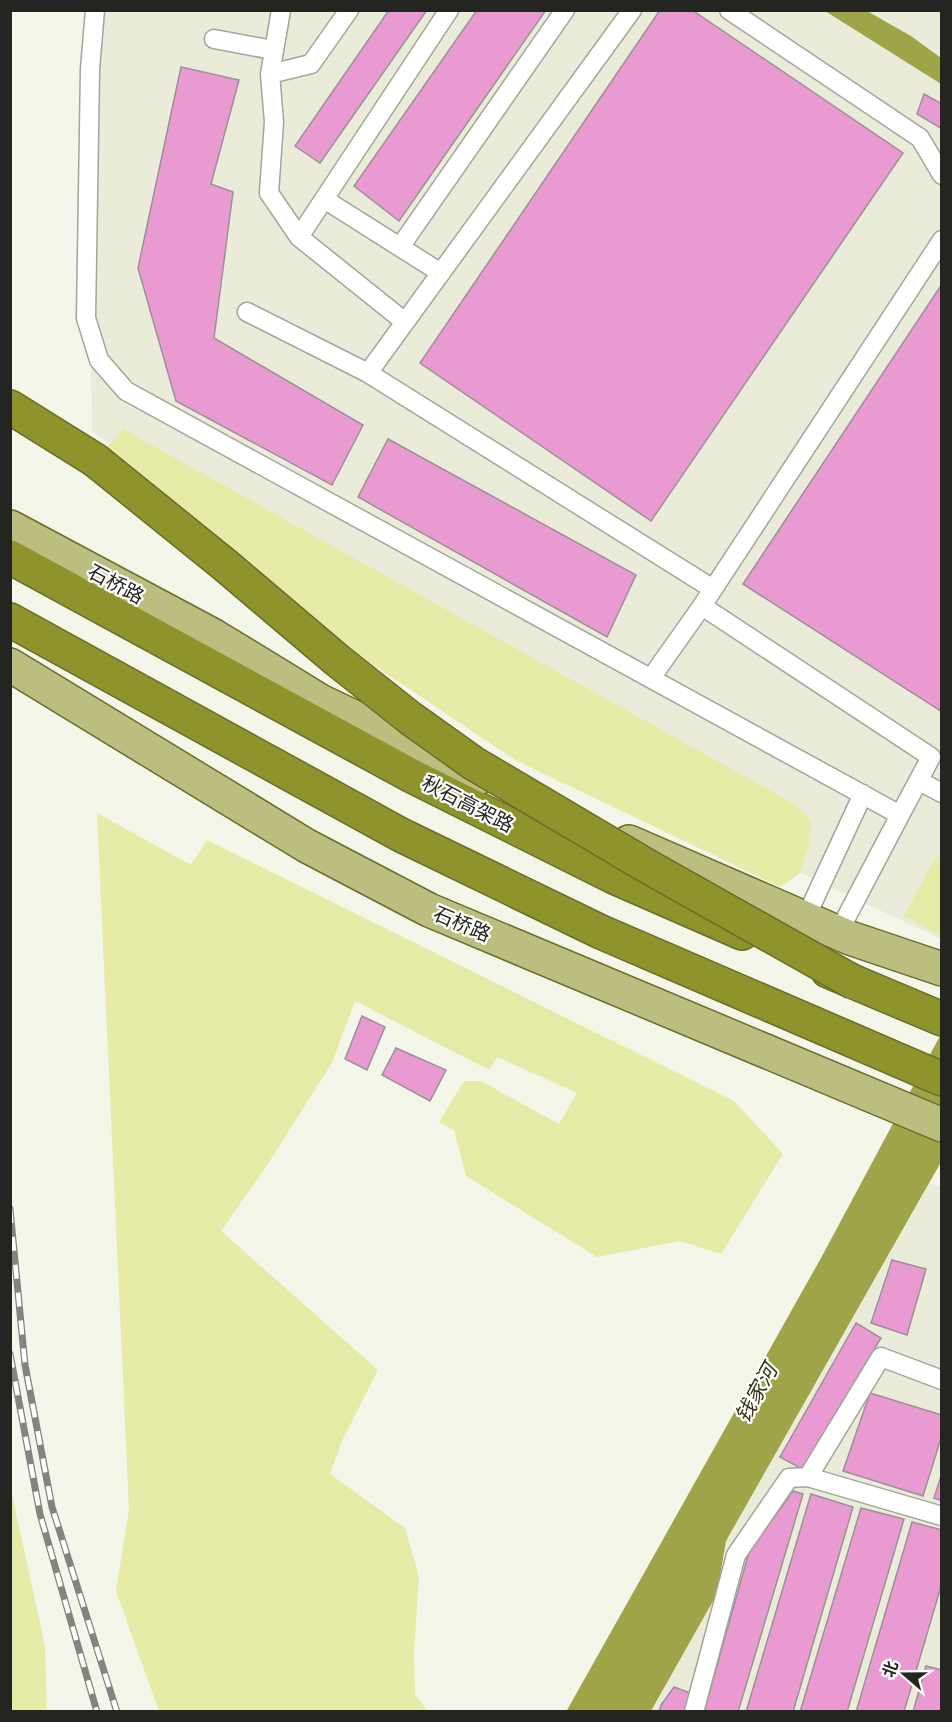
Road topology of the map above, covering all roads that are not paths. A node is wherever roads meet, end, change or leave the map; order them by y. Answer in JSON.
{"nodes":[{"id":1,"x":95,"y":10,"type":"edge"},
{"id":2,"x":281,"y":10,"type":"edge"},
{"id":3,"x":349,"y":10,"type":"edge"},
{"id":4,"x":449,"y":10,"type":"edge"},
{"id":5,"x":565,"y":10,"type":"edge"},
{"id":6,"x":632,"y":10,"type":"edge"},
{"id":7,"x":729,"y":10,"type":"edge"},
{"id":8,"x":214,"y":39,"type":"dead end"},
{"id":9,"x":273,"y":50,"type":"junction"},
{"id":10,"x":270,"y":74,"type":"junction"},
{"id":11,"x":942,"y":175,"type":"edge"},
{"id":12,"x":324,"y":199,"type":"junction"},
{"id":13,"x":299,"y":237,"type":"junction"},
{"id":14,"x":942,"y":240,"type":"edge"},
{"id":15,"x":400,"y":247,"type":"junction"},
{"id":16,"x":441,"y":273,"type":"junction"},
{"id":17,"x":247,"y":312,"type":"dead end"},
{"id":18,"x":405,"y":322,"type":"junction"},
{"id":19,"x":368,"y":373,"type":"junction"},
{"id":20,"x":10,"y":407,"type":"edge"},
{"id":21,"x":10,"y":527,"type":"edge"},
{"id":22,"x":10,"y":557,"type":"edge"},
{"id":23,"x":713,"y":589,"type":"junction"},
{"id":24,"x":702,"y":606,"type":"junction"},
{"id":25,"x":10,"y":620,"type":"edge"},
{"id":26,"x":10,"y":665,"type":"edge"},
{"id":27,"x":651,"y":678,"type":"junction"},
{"id":28,"x":919,"y":781,"type":"junction"},
{"id":29,"x":942,"y":793,"type":"edge"},
{"id":30,"x":863,"y":794,"type":"junction"},
{"id":31,"x":900,"y":815,"type":"junction"},
{"id":32,"x":805,"y":919,"type":"junction"},
{"id":33,"x":838,"y":933,"type":"junction"},
{"id":34,"x":942,"y":969,"type":"edge"},
{"id":35,"x":855,"y":982,"type":"junction"},
{"id":36,"x":942,"y":1019,"type":"edge"},
{"id":37,"x":942,"y":1079,"type":"edge"},
{"id":38,"x":942,"y":1125,"type":"edge"},
{"id":39,"x":942,"y":1380,"type":"edge"},
{"id":40,"x":808,"y":1477,"type":"junction"},
{"id":41,"x":942,"y":1516,"type":"edge"},
{"id":42,"x":694,"y":1712,"type":"edge"}],
"edges":[{"from":1,"to":27,"type":"lane"},
{"from":2,"to":9,"type":"lane"},
{"from":3,"to":10,"type":"lane"},
{"from":4,"to":12,"type":"lane"},
{"from":5,"to":15,"type":"lane"},
{"from":6,"to":16,"type":"lane"},
{"from":7,"to":11,"type":"lane"},
{"from":8,"to":9,"type":"lane"},
{"from":9,"to":10,"type":"lane"},
{"from":10,"to":13,"type":"lane"},
{"from":12,"to":13,"type":"lane"},
{"from":12,"to":15,"type":"lane"},
{"from":13,"to":18,"type":"lane"},
{"from":14,"to":23,"type":"lane"},
{"from":15,"to":16,"type":"lane"},
{"from":16,"to":18,"type":"lane"},
{"from":17,"to":19,"type":"lane"},
{"from":18,"to":19,"type":"lane"},
{"from":19,"to":23,"type":"lane"},
{"from":20,"to":35,"type":"highway","bridge":true},
{"from":21,"to":32,"type":"main road","name":"石桥路"},
{"from":22,"to":35,"type":"highway","name":"秋石高架路","bridge":true},
{"from":23,"to":24,"type":"lane"},
{"from":24,"to":27,"type":"lane"},
{"from":24,"to":28,"type":"lane"},
{"from":25,"to":37,"type":"highway"},
{"from":26,"to":38,"type":"main road","name":"石桥路"},
{"from":27,"to":30,"type":"lane"},
{"from":28,"to":29,"type":"lane"},
{"from":28,"to":31,"type":"lane"},
{"from":30,"to":31,"type":"lane"},
{"from":30,"to":32,"type":"lane"},
{"from":31,"to":33,"type":"lane"},
{"from":32,"to":33,"type":"main road","name":"石桥路"},
{"from":33,"to":34,"type":"main road","name":"石桥路"},
{"from":35,"to":36,"type":"highway","name":"秋石高架路"},
{"from":39,"to":40,"type":"lane"},
{"from":40,"to":41,"type":"lane"},
{"from":40,"to":42,"type":"lane"}]}
